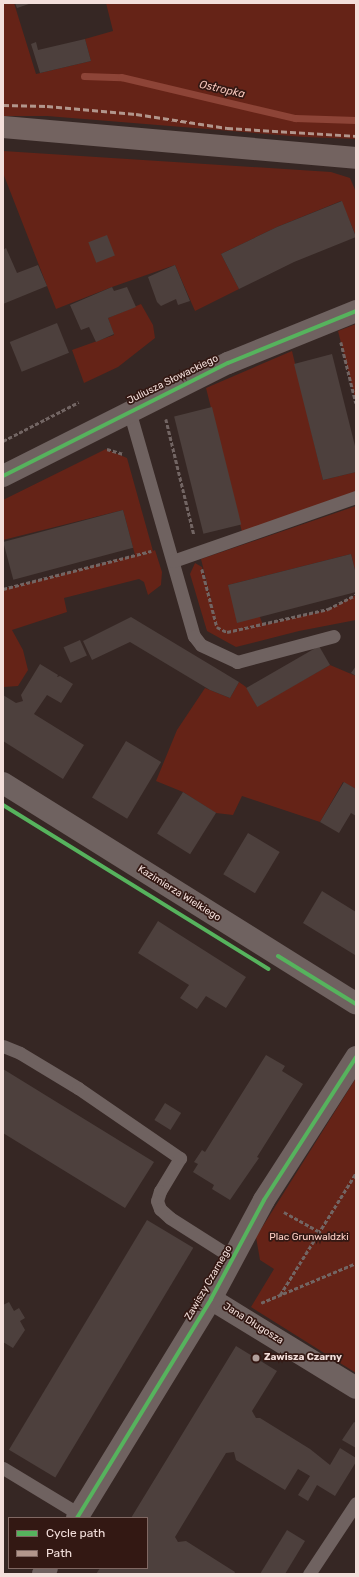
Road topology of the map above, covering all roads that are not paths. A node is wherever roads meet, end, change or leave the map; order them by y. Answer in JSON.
{"nodes":[{"id":1,"x":3,"y":128,"type":"edge"},
{"id":2,"x":356,"y":158,"type":"edge"},
{"id":3,"x":356,"y":311,"type":"edge"},
{"id":4,"x":129,"y":410,"type":"junction"},
{"id":5,"x":3,"y":476,"type":"edge"},
{"id":6,"x":356,"y":497,"type":"edge"},
{"id":7,"x":173,"y":561,"type":"junction"},
{"id":8,"x":334,"y":636,"type":"dead end"},
{"id":9,"x":3,"y":783,"type":"edge"},
{"id":10,"x":356,"y":1004,"type":"edge"},
{"id":11,"x":3,"y":1046,"type":"edge"},
{"id":12,"x":356,"y":1057,"type":"edge"},
{"id":13,"x":233,"y":1258,"type":"junction"},
{"id":14,"x":211,"y":1299,"type":"junction"},
{"id":15,"x":356,"y":1388,"type":"edge"},
{"id":16,"x":3,"y":1468,"type":"edge"},
{"id":17,"x":356,"y":1503,"type":"edge"},
{"id":18,"x":78,"y":1516,"type":"edge"},
{"id":19,"x":309,"y":1574,"type":"edge"}],
"edges":[{"from":1,"to":2,"type":"main road"},
{"from":3,"to":4,"type":"street","name":"Juliusza Słowackiego"},
{"from":4,"to":5,"type":"street","name":"Juliusza Słowackiego"},
{"from":4,"to":7,"type":"lane"},
{"from":6,"to":7,"type":"lane"},
{"from":7,"to":8,"type":"lane"},
{"from":9,"to":10,"type":"street","name":"Kazimierza Wielkiego"},
{"from":11,"to":13,"type":"lane"},
{"from":12,"to":13,"type":"street","name":"Zawiszy Czarnego"},
{"from":13,"to":14,"type":"street","name":"Zawiszy Czarnego"},
{"from":14,"to":15,"type":"street","name":"Jana Długosza"},
{"from":14,"to":18,"type":"street","name":"Zawiszy Czarnego"},
{"from":16,"to":18,"type":"lane"},
{"from":17,"to":19,"type":"lane"}]}
